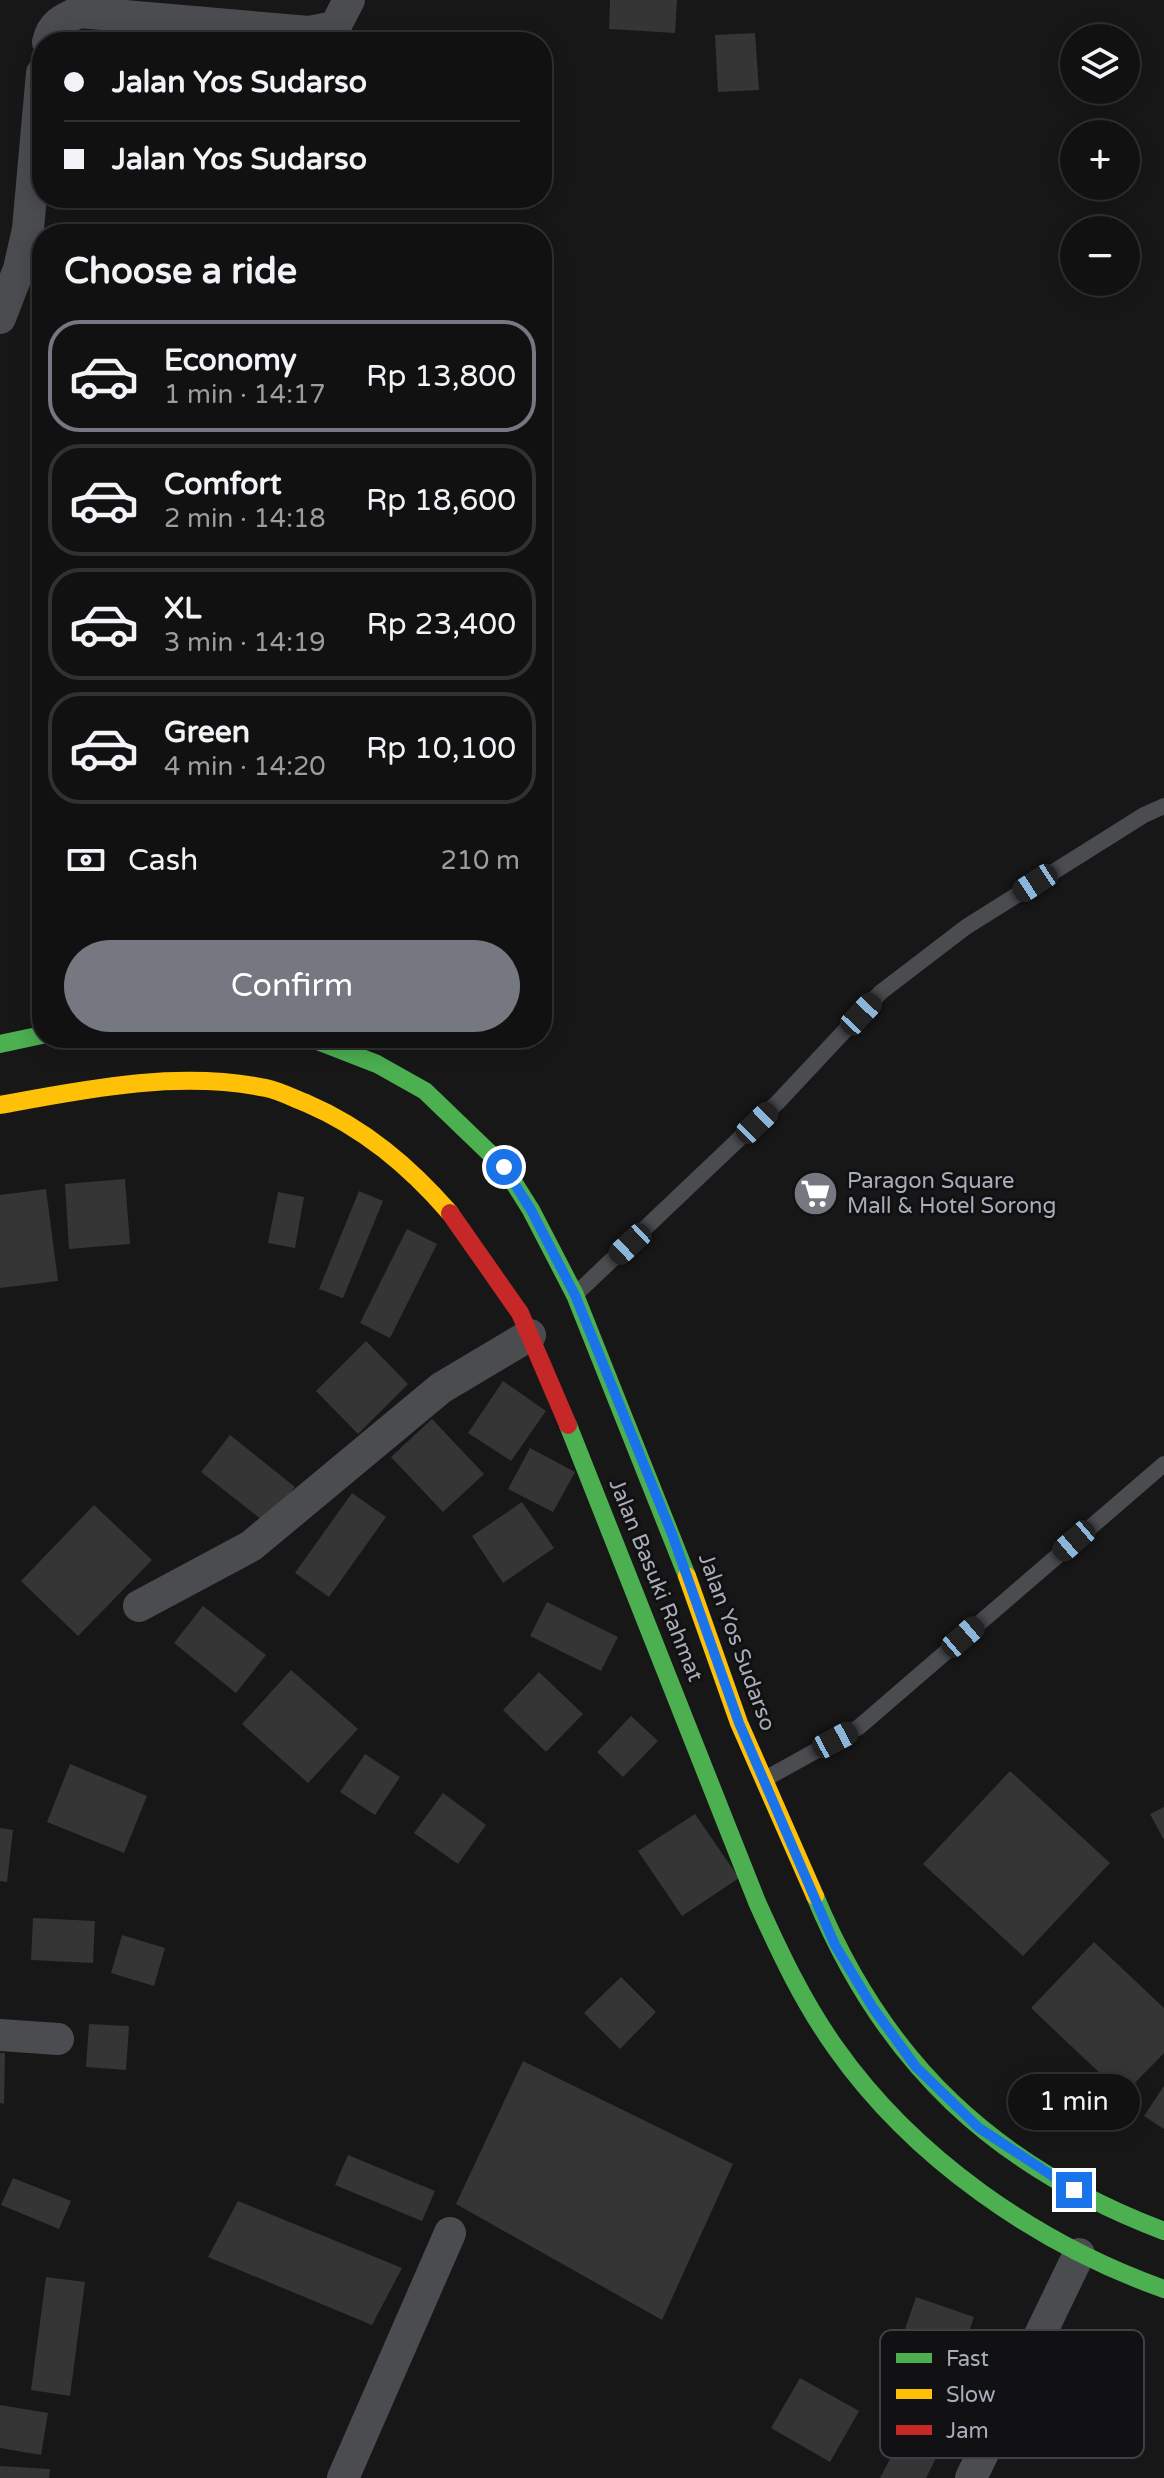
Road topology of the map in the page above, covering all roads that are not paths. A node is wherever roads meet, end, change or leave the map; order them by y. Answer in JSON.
{"nodes":[{"id":1,"x":349,"y":0,"type":"edge"},
{"id":2,"x":50,"y":32,"type":"edge"},
{"id":3,"x":309,"y":32,"type":"edge"},
{"id":4,"x":309,"y":32,"type":"edge"},
{"id":5,"x":32,"y":184,"type":"edge"},
{"id":6,"x":0,"y":318,"type":"edge"},
{"id":7,"x":1164,"y":806,"type":"edge"},
{"id":8,"x":32,"y":1037,"type":"edge"},
{"id":9,"x":0,"y":1044,"type":"edge"},
{"id":10,"x":336,"y":1048,"type":"edge"},
{"id":11,"x":0,"y":1105,"type":"edge"},
{"id":12,"x":575,"y":1295,"type":"junction"},
{"id":13,"x":530,"y":1335,"type":"junction"},
{"id":14,"x":1164,"y":1464,"type":"edge"},
{"id":15,"x":139,"y":1606,"type":"dead end"},
{"id":16,"x":764,"y":1779,"type":"junction"},
{"id":17,"x":0,"y":2035,"type":"edge"},
{"id":18,"x":58,"y":2039,"type":"dead end"},
{"id":19,"x":1164,"y":2231,"type":"edge"},
{"id":20,"x":450,"y":2233,"type":"dead end"},
{"id":21,"x":1079,"y":2254,"type":"junction"},
{"id":22,"x":1164,"y":2289,"type":"edge"},
{"id":23,"x":1042,"y":2330,"type":"edge"},
{"id":24,"x":981,"y":2458,"type":"edge"},
{"id":25,"x":343,"y":2478,"type":"edge"},
{"id":26,"x":971,"y":2478,"type":"edge"}],
"edges":[{"from":1,"to":4,"type":"street"},
{"from":2,"to":3,"type":"street"},
{"from":5,"to":6,"type":"street"},
{"from":7,"to":12,"type":"lane"},
{"from":8,"to":9,"type":"highway"},
{"from":10,"to":12,"type":"highway","name":"Jalan Yos Sudarso"},
{"from":11,"to":13,"type":"highway","name":"Jalan Basuki Rahmat"},
{"from":12,"to":16,"type":"highway","name":"Jalan Yos Sudarso"},
{"from":13,"to":15,"type":"street"},
{"from":13,"to":21,"type":"highway","name":"Jalan Basuki Rahmat"},
{"from":14,"to":16,"type":"lane"},
{"from":16,"to":19,"type":"highway","name":"Jalan Yos Sudarso"},
{"from":17,"to":18,"type":"street"},
{"from":20,"to":25,"type":"street"},
{"from":21,"to":22,"type":"highway","name":"Jalan Basuki Rahmat"},
{"from":21,"to":23,"type":"street"},
{"from":24,"to":26,"type":"street"}]}
